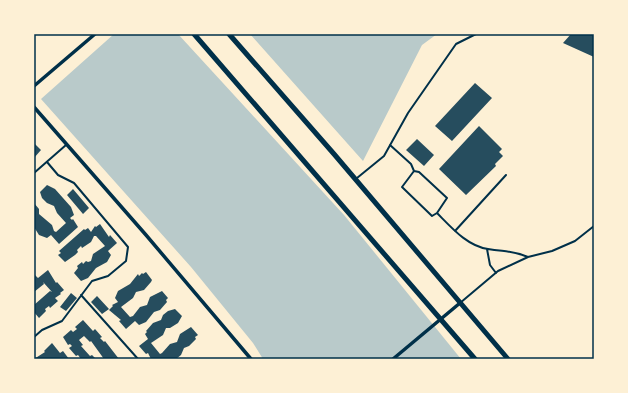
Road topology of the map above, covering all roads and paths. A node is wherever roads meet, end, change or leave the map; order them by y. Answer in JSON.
{"nodes":[{"id":1,"x":95,"y":34,"type":"edge"},
{"id":2,"x":194,"y":34,"type":"edge"},
{"id":3,"x":229,"y":34,"type":"edge"},
{"id":4,"x":476,"y":34,"type":"edge"},
{"id":5,"x":34,"y":86,"type":"edge"},
{"id":6,"x":34,"y":107,"type":"edge"},
{"id":7,"x":67,"y":144,"type":"junction"},
{"id":8,"x":390,"y":145,"type":"junction"},
{"id":9,"x":46,"y":162,"type":"junction"},
{"id":10,"x":414,"y":171,"type":"junction"},
{"id":11,"x":34,"y":173,"type":"edge"},
{"id":12,"x":506,"y":175,"type":"dead end"},
{"id":13,"x":356,"y":179,"type":"junction"},
{"id":14,"x":437,"y":213,"type":"junction"},
{"id":15,"x":594,"y":226,"type":"edge"},
{"id":16,"x":455,"y":231,"type":"junction"},
{"id":17,"x":487,"y":249,"type":"junction"},
{"id":18,"x":528,"y":257,"type":"junction"},
{"id":19,"x":496,"y":273,"type":"junction"},
{"id":20,"x":82,"y":295,"type":"junction"},
{"id":21,"x":460,"y":303,"type":"junction"},
{"id":22,"x":441,"y":319,"type":"junction"},
{"id":23,"x":34,"y":337,"type":"edge"},
{"id":24,"x":138,"y":359,"type":"edge"},
{"id":25,"x":251,"y":359,"type":"edge"},
{"id":26,"x":393,"y":359,"type":"edge"},
{"id":27,"x":476,"y":359,"type":"edge"},
{"id":28,"x":508,"y":359,"type":"edge"}],
"edges":[{"from":1,"to":5,"type":"street"},
{"from":2,"to":22,"type":"main road"},
{"from":3,"to":13,"type":"main road"},
{"from":4,"to":8,"type":"lane"},
{"from":6,"to":7,"type":"street"},
{"from":7,"to":9,"type":"lane"},
{"from":7,"to":25,"type":"street"},
{"from":8,"to":10,"type":"lane"},
{"from":8,"to":13,"type":"lane"},
{"from":9,"to":11,"type":"lane"},
{"from":9,"to":20,"type":"lane"},
{"from":10,"to":14,"type":"lane"},
{"from":10,"to":14,"type":"lane"},
{"from":12,"to":16,"type":"lane"},
{"from":13,"to":21,"type":"main road"},
{"from":14,"to":16,"type":"lane"},
{"from":15,"to":18,"type":"lane"},
{"from":16,"to":17,"type":"lane"},
{"from":17,"to":18,"type":"lane"},
{"from":17,"to":19,"type":"lane"},
{"from":18,"to":19,"type":"lane"},
{"from":19,"to":21,"type":"lane"},
{"from":20,"to":23,"type":"lane"},
{"from":20,"to":24,"type":"lane"},
{"from":21,"to":22,"type":"street"},
{"from":21,"to":28,"type":"main road"},
{"from":22,"to":26,"type":"street"},
{"from":22,"to":27,"type":"main road"}]}
